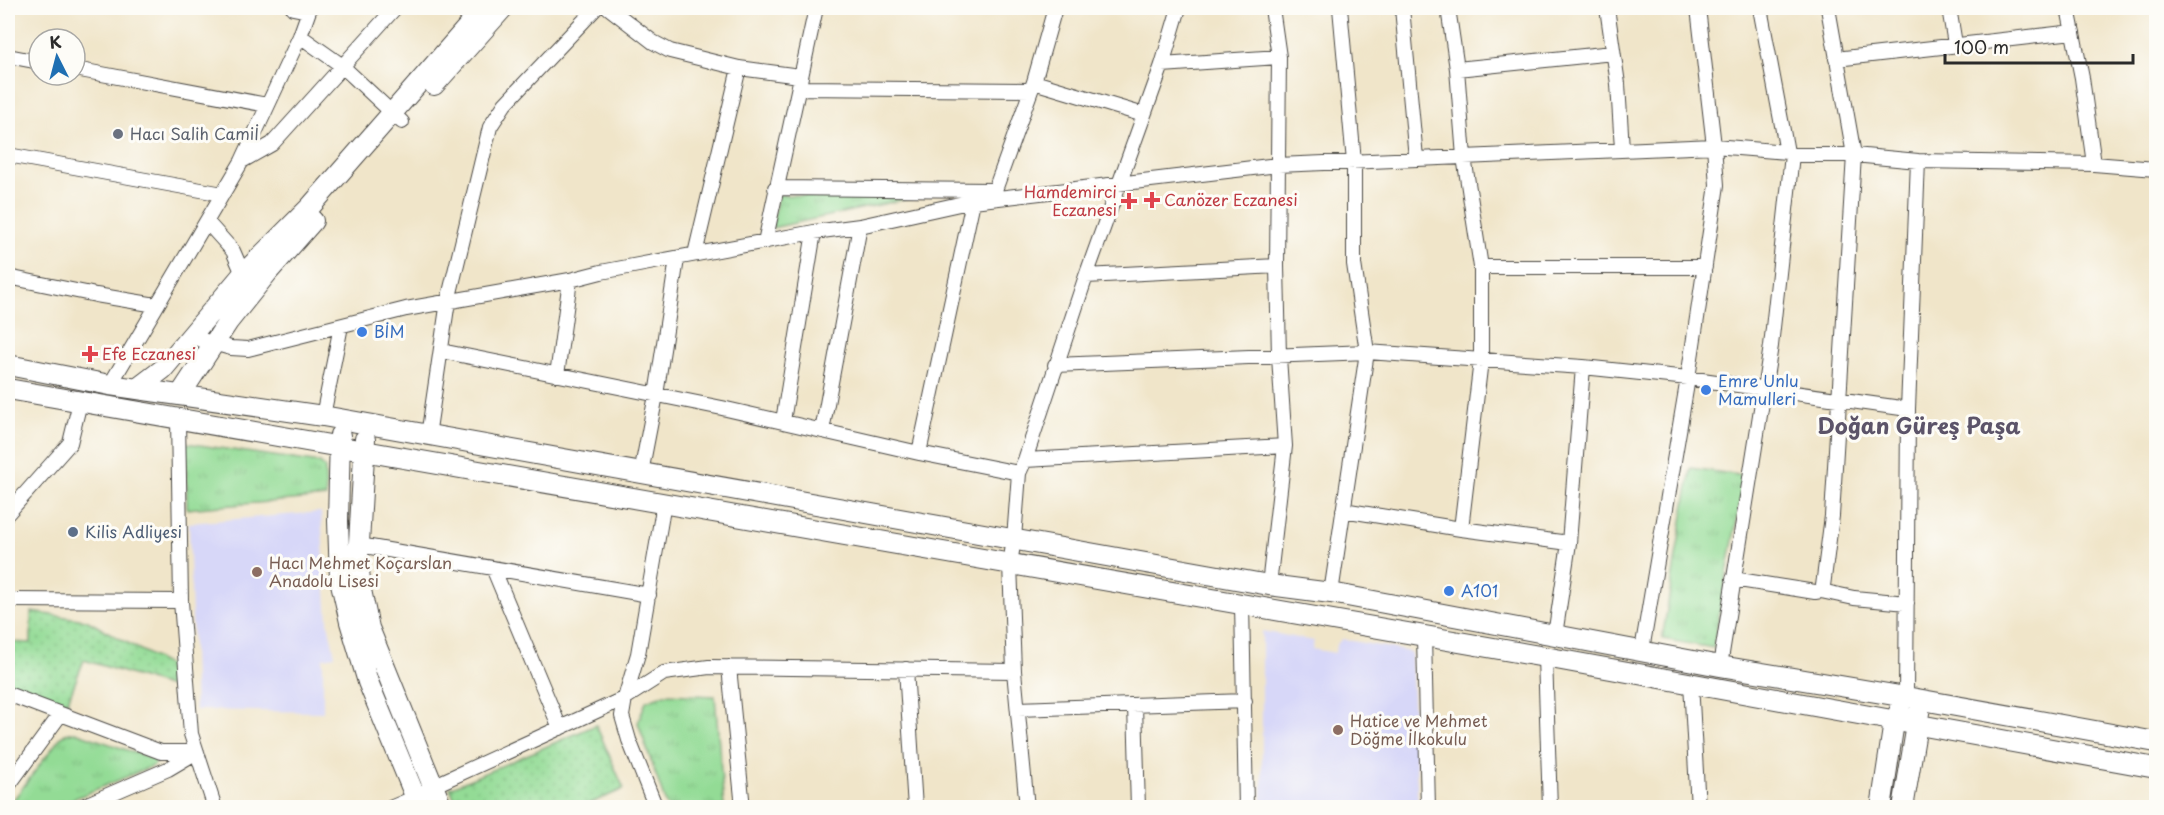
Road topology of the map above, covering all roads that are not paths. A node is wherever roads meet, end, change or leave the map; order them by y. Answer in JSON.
{"nodes":[{"id":1,"x":293,"y":8,"type":"edge"},
{"id":2,"x":395,"y":8,"type":"edge"},
{"id":3,"x":484,"y":8,"type":"edge"},
{"id":4,"x":503,"y":8,"type":"edge"},
{"id":5,"x":596,"y":8,"type":"edge"},
{"id":6,"x":609,"y":8,"type":"edge"},
{"id":7,"x":816,"y":8,"type":"edge"},
{"id":8,"x":1055,"y":8,"type":"edge"},
{"id":9,"x":1179,"y":8,"type":"edge"},
{"id":10,"x":1272,"y":8,"type":"edge"},
{"id":11,"x":1340,"y":8,"type":"edge"},
{"id":12,"x":1402,"y":8,"type":"edge"},
{"id":13,"x":1448,"y":8,"type":"edge"},
{"id":14,"x":1607,"y":8,"type":"edge"},
{"id":15,"x":1698,"y":8,"type":"edge"},
{"id":16,"x":1760,"y":8,"type":"edge"},
{"id":17,"x":1828,"y":8,"type":"edge"},
{"id":18,"x":1949,"y":8,"type":"edge"},
{"id":19,"x":2068,"y":8,"type":"edge"},
{"id":20,"x":309,"y":9,"type":"edge"},
{"id":21,"x":2073,"y":32,"type":"junction"},
{"id":22,"x":300,"y":36,"type":"junction"},
{"id":23,"x":1954,"y":44,"type":"junction"},
{"id":24,"x":1613,"y":53,"type":"junction"},
{"id":25,"x":8,"y":56,"type":"edge"},
{"id":26,"x":1279,"y":57,"type":"junction"},
{"id":27,"x":1836,"y":59,"type":"junction"},
{"id":28,"x":27,"y":60,"type":"edge"},
{"id":29,"x":341,"y":65,"type":"junction"},
{"id":30,"x":1162,"y":65,"type":"junction"},
{"id":31,"x":739,"y":68,"type":"junction"},
{"id":32,"x":1457,"y":69,"type":"junction"},
{"id":33,"x":87,"y":71,"type":"edge"},
{"id":34,"x":800,"y":82,"type":"junction"},
{"id":35,"x":1032,"y":86,"type":"junction"},
{"id":36,"x":267,"y":105,"type":"junction"},
{"id":37,"x":1144,"y":115,"type":"junction"},
{"id":38,"x":397,"y":117,"type":"junction"},
{"id":39,"x":1714,"y":146,"type":"junction"},
{"id":40,"x":1622,"y":149,"type":"junction"},
{"id":41,"x":1790,"y":154,"type":"junction"},
{"id":42,"x":8,"y":155,"type":"edge"},
{"id":43,"x":1854,"y":155,"type":"junction"},
{"id":44,"x":1464,"y":157,"type":"junction"},
{"id":45,"x":1416,"y":158,"type":"junction"},
{"id":46,"x":242,"y":161,"type":"junction"},
{"id":47,"x":1918,"y":161,"type":"junction"},
{"id":48,"x":1354,"y":162,"type":"junction"},
{"id":49,"x":2094,"y":164,"type":"junction"},
{"id":50,"x":1278,"y":165,"type":"junction"},
{"id":51,"x":2157,"y":169,"type":"edge"},
{"id":52,"x":1121,"y":183,"type":"junction"},
{"id":53,"x":775,"y":188,"type":"junction"},
{"id":54,"x":995,"y":190,"type":"junction"},
{"id":55,"x":223,"y":194,"type":"junction"},
{"id":56,"x":973,"y":201,"type":"junction"},
{"id":57,"x":207,"y":222,"type":"junction"},
{"id":58,"x":860,"y":226,"type":"junction"},
{"id":59,"x":814,"y":232,"type":"junction"},
{"id":60,"x":765,"y":242,"type":"junction"},
{"id":61,"x":695,"y":254,"type":"junction"},
{"id":62,"x":677,"y":259,"type":"junction"},
{"id":63,"x":1277,"y":266,"type":"junction"},
{"id":64,"x":1480,"y":267,"type":"junction"},
{"id":65,"x":1705,"y":267,"type":"junction"},
{"id":66,"x":243,"y":274,"type":"junction"},
{"id":67,"x":1086,"y":276,"type":"junction"},
{"id":68,"x":8,"y":277,"type":"edge"},
{"id":69,"x":570,"y":280,"type":"junction"},
{"id":70,"x":448,"y":301,"type":"junction"},
{"id":71,"x":156,"y":305,"type":"junction"},
{"id":72,"x":341,"y":326,"type":"junction"},
{"id":73,"x":191,"y":337,"type":"junction"},
{"id":74,"x":213,"y":343,"type":"junction"},
{"id":75,"x":441,"y":351,"type":"junction"},
{"id":76,"x":1367,"y":352,"type":"junction"},
{"id":77,"x":1279,"y":357,"type":"junction"},
{"id":78,"x":1481,"y":360,"type":"junction"},
{"id":79,"x":8,"y":364,"type":"edge"},
{"id":80,"x":1055,"y":365,"type":"junction"},
{"id":81,"x":1583,"y":367,"type":"junction"},
{"id":82,"x":557,"y":375,"type":"junction"},
{"id":83,"x":1688,"y":378,"type":"junction"},
{"id":84,"x":110,"y":385,"type":"junction"},
{"id":85,"x":1765,"y":387,"type":"junction"},
{"id":86,"x":138,"y":388,"type":"junction"},
{"id":87,"x":8,"y":389,"type":"edge"},
{"id":88,"x":180,"y":395,"type":"junction"},
{"id":89,"x":656,"y":395,"type":"junction"},
{"id":90,"x":1840,"y":399,"type":"junction"},
{"id":91,"x":80,"y":402,"type":"junction"},
{"id":92,"x":1908,"y":409,"type":"junction"},
{"id":93,"x":178,"y":418,"type":"junction"},
{"id":94,"x":332,"y":418,"type":"junction"},
{"id":95,"x":783,"y":421,"type":"junction"},
{"id":96,"x":366,"y":424,"type":"junction"},
{"id":97,"x":822,"y":431,"type":"junction"},
{"id":98,"x":428,"y":435,"type":"junction"},
{"id":99,"x":1285,"y":446,"type":"junction"},
{"id":100,"x":339,"y":447,"type":"junction"},
{"id":101,"x":364,"y":451,"type":"junction"},
{"id":102,"x":919,"y":453,"type":"junction"},
{"id":103,"x":1025,"y":460,"type":"junction"},
{"id":104,"x":641,"y":473,"type":"junction"},
{"id":105,"x":1019,"y":473,"type":"junction"},
{"id":106,"x":664,"y":503,"type":"junction"},
{"id":107,"x":1343,"y":510,"type":"junction"},
{"id":108,"x":8,"y":513,"type":"edge"},
{"id":109,"x":1461,"y":529,"type":"junction"},
{"id":110,"x":1014,"y":539,"type":"junction"},
{"id":111,"x":1569,"y":543,"type":"junction"},
{"id":112,"x":359,"y":545,"type":"junction"},
{"id":113,"x":1010,"y":564,"type":"junction"},
{"id":114,"x":493,"y":568,"type":"junction"},
{"id":115,"x":1733,"y":579,"type":"junction"},
{"id":116,"x":1269,"y":585,"type":"junction"},
{"id":117,"x":1821,"y":591,"type":"junction"},
{"id":118,"x":1331,"y":593,"type":"junction"},
{"id":119,"x":648,"y":595,"type":"junction"},
{"id":120,"x":8,"y":600,"type":"edge"},
{"id":121,"x":181,"y":601,"type":"junction"},
{"id":122,"x":1907,"y":603,"type":"junction"},
{"id":123,"x":1242,"y":604,"type":"junction"},
{"id":124,"x":1555,"y":635,"type":"junction"},
{"id":125,"x":1424,"y":636,"type":"junction"},
{"id":126,"x":1642,"y":650,"type":"junction"},
{"id":127,"x":1545,"y":657,"type":"junction"},
{"id":128,"x":1720,"y":666,"type":"junction"},
{"id":129,"x":729,"y":667,"type":"junction"},
{"id":130,"x":906,"y":669,"type":"junction"},
{"id":131,"x":1014,"y":671,"type":"junction"},
{"id":132,"x":1691,"y":683,"type":"junction"},
{"id":133,"x":8,"y":694,"type":"edge"},
{"id":134,"x":625,"y":698,"type":"junction"},
{"id":135,"x":1914,"y":699,"type":"junction"},
{"id":136,"x":1245,"y":701,"type":"junction"},
{"id":137,"x":1135,"y":705,"type":"junction"},
{"id":138,"x":1018,"y":709,"type":"junction"},
{"id":139,"x":60,"y":715,"type":"junction"},
{"id":140,"x":1894,"y":722,"type":"junction"},
{"id":141,"x":1916,"y":725,"type":"junction"},
{"id":142,"x":560,"y":728,"type":"junction"},
{"id":143,"x":2157,"y":742,"type":"edge"},
{"id":144,"x":196,"y":752,"type":"junction"},
{"id":145,"x":2157,"y":768,"type":"edge"},
{"id":146,"x":8,"y":786,"type":"edge"},
{"id":147,"x":423,"y":797,"type":"edge"},
{"id":148,"x":78,"y":807,"type":"edge"},
{"id":149,"x":215,"y":807,"type":"edge"},
{"id":150,"x":390,"y":807,"type":"edge"},
{"id":151,"x":442,"y":807,"type":"edge"},
{"id":152,"x":656,"y":807,"type":"edge"},
{"id":153,"x":743,"y":807,"type":"edge"},
{"id":154,"x":915,"y":807,"type":"edge"},
{"id":155,"x":1027,"y":807,"type":"edge"},
{"id":156,"x":1138,"y":807,"type":"edge"},
{"id":157,"x":1246,"y":807,"type":"edge"},
{"id":158,"x":1428,"y":807,"type":"edge"},
{"id":159,"x":1550,"y":807,"type":"edge"},
{"id":160,"x":1698,"y":807,"type":"edge"},
{"id":161,"x":1881,"y":807,"type":"edge"},
{"id":162,"x":1903,"y":807,"type":"edge"}],
"edges":[{"from":1,"to":20,"type":"street"},
{"from":2,"to":29,"type":"street"},
{"from":3,"to":38,"type":"main road"},
{"from":4,"to":38,"type":"main road"},
{"from":5,"to":70,"type":"street"},
{"from":6,"to":31,"type":"street"},
{"from":7,"to":34,"type":"street"},
{"from":8,"to":35,"type":"street"},
{"from":9,"to":30,"type":"street"},
{"from":10,"to":26,"type":"street"},
{"from":11,"to":48,"type":"street"},
{"from":12,"to":45,"type":"street"},
{"from":13,"to":32,"type":"street"},
{"from":14,"to":24,"type":"street"},
{"from":15,"to":39,"type":"street"},
{"from":16,"to":41,"type":"street"},
{"from":17,"to":27,"type":"street"},
{"from":18,"to":23,"type":"street"},
{"from":19,"to":21,"type":"street"},
{"from":20,"to":22,"type":"street"},
{"from":21,"to":23,"type":"street"},
{"from":21,"to":49,"type":"street"},
{"from":22,"to":29,"type":"street"},
{"from":22,"to":36,"type":"street"},
{"from":23,"to":27,"type":"street"},
{"from":24,"to":32,"type":"street"},
{"from":24,"to":40,"type":"street"},
{"from":25,"to":28,"type":"street"},
{"from":26,"to":30,"type":"street"},
{"from":26,"to":50,"type":"street"},
{"from":27,"to":43,"type":"street"},
{"from":29,"to":38,"type":"street"},
{"from":29,"to":46,"type":"street"},
{"from":30,"to":37,"type":"street"},
{"from":31,"to":34,"type":"street"},
{"from":31,"to":61,"type":"street"},
{"from":32,"to":44,"type":"street"},
{"from":33,"to":36,"type":"street"},
{"from":34,"to":35,"type":"street"},
{"from":34,"to":53,"type":"street"},
{"from":35,"to":37,"type":"street"},
{"from":35,"to":54,"type":"street"},
{"from":36,"to":46,"type":"street"},
{"from":37,"to":52,"type":"street"},
{"from":38,"to":66,"type":"main road"},
{"from":38,"to":74,"type":"main road"},
{"from":39,"to":40,"type":"street"},
{"from":39,"to":41,"type":"street"},
{"from":39,"to":65,"type":"street"},
{"from":40,"to":44,"type":"street"},
{"from":41,"to":43,"type":"street"},
{"from":41,"to":85,"type":"street"},
{"from":42,"to":55,"type":"street"},
{"from":43,"to":47,"type":"street"},
{"from":43,"to":90,"type":"street"},
{"from":44,"to":45,"type":"street"},
{"from":44,"to":64,"type":"street"},
{"from":45,"to":48,"type":"street"},
{"from":46,"to":55,"type":"street"},
{"from":47,"to":49,"type":"street"},
{"from":47,"to":92,"type":"street"},
{"from":48,"to":50,"type":"street"},
{"from":48,"to":76,"type":"street"},
{"from":49,"to":51,"type":"street"},
{"from":50,"to":52,"type":"street"},
{"from":50,"to":63,"type":"street"},
{"from":52,"to":56,"type":"street"},
{"from":52,"to":67,"type":"street"},
{"from":53,"to":54,"type":"street"},
{"from":53,"to":60,"type":"street"},
{"from":54,"to":56,"type":"street"},
{"from":55,"to":57,"type":"street"},
{"from":56,"to":58,"type":"street"},
{"from":56,"to":102,"type":"street"},
{"from":57,"to":66,"type":"street"},
{"from":57,"to":71,"type":"street"},
{"from":58,"to":59,"type":"street"},
{"from":58,"to":97,"type":"street"},
{"from":59,"to":60,"type":"street"},
{"from":59,"to":95,"type":"street"},
{"from":60,"to":61,"type":"street"},
{"from":61,"to":62,"type":"street"},
{"from":62,"to":69,"type":"street"},
{"from":62,"to":89,"type":"street"},
{"from":63,"to":67,"type":"street"},
{"from":63,"to":77,"type":"street"},
{"from":64,"to":65,"type":"street"},
{"from":64,"to":78,"type":"street"},
{"from":65,"to":83,"type":"street"},
{"from":66,"to":73,"type":"main road"},
{"from":67,"to":80,"type":"street"},
{"from":68,"to":71,"type":"street"},
{"from":69,"to":70,"type":"street"},
{"from":69,"to":82,"type":"street"},
{"from":70,"to":72,"type":"street"},
{"from":70,"to":75,"type":"street"},
{"from":71,"to":84,"type":"street"},
{"from":72,"to":74,"type":"street"},
{"from":72,"to":94,"type":"street"},
{"from":73,"to":74,"type":"street"},
{"from":73,"to":86,"type":"main road"},
{"from":74,"to":88,"type":"main road"},
{"from":75,"to":82,"type":"street"},
{"from":75,"to":98,"type":"street"},
{"from":76,"to":77,"type":"street"},
{"from":76,"to":78,"type":"street"},
{"from":76,"to":107,"type":"street"},
{"from":77,"to":80,"type":"street"},
{"from":77,"to":99,"type":"street"},
{"from":78,"to":81,"type":"street"},
{"from":78,"to":109,"type":"street"},
{"from":79,"to":84,"type":"main road"},
{"from":80,"to":103,"type":"street"},
{"from":81,"to":83,"type":"street"},
{"from":81,"to":111,"type":"street"},
{"from":82,"to":89,"type":"street"},
{"from":83,"to":85,"type":"street"},
{"from":83,"to":126,"type":"street"},
{"from":84,"to":86,"type":"main road"},
{"from":85,"to":90,"type":"street"},
{"from":85,"to":115,"type":"street"},
{"from":86,"to":88,"type":"main road"},
{"from":87,"to":91,"type":"main road"},
{"from":88,"to":94,"type":"main road"},
{"from":89,"to":95,"type":"street"},
{"from":89,"to":104,"type":"street"},
{"from":90,"to":92,"type":"street"},
{"from":90,"to":117,"type":"street"},
{"from":91,"to":93,"type":"main road"},
{"from":91,"to":108,"type":"street"},
{"from":92,"to":122,"type":"street"},
{"from":93,"to":100,"type":"main road"},
{"from":93,"to":121,"type":"street"},
{"from":94,"to":96,"type":"main road"},
{"from":94,"to":100,"type":"main road"},
{"from":95,"to":97,"type":"street"},
{"from":96,"to":98,"type":"main road"},
{"from":96,"to":101,"type":"main road"},
{"from":97,"to":102,"type":"street"},
{"from":98,"to":104,"type":"main road"},
{"from":99,"to":103,"type":"street"},
{"from":99,"to":116,"type":"street"},
{"from":100,"to":101,"type":"main road"},
{"from":100,"to":147,"type":"main road"},
{"from":101,"to":106,"type":"main road"},
{"from":101,"to":112,"type":"main road"},
{"from":102,"to":105,"type":"street"},
{"from":103,"to":105,"type":"street"},
{"from":104,"to":110,"type":"main road"},
{"from":105,"to":110,"type":"street"},
{"from":106,"to":113,"type":"main road"},
{"from":106,"to":119,"type":"street"},
{"from":107,"to":109,"type":"street"},
{"from":107,"to":118,"type":"street"},
{"from":109,"to":111,"type":"street"},
{"from":110,"to":113,"type":"street"},
{"from":110,"to":116,"type":"main road"},
{"from":111,"to":124,"type":"street"},
{"from":112,"to":114,"type":"street"},
{"from":112,"to":147,"type":"main road"},
{"from":113,"to":123,"type":"main road"},
{"from":113,"to":131,"type":"street"},
{"from":114,"to":119,"type":"street"},
{"from":114,"to":142,"type":"street"},
{"from":115,"to":117,"type":"street"},
{"from":115,"to":128,"type":"street"},
{"from":116,"to":118,"type":"main road"},
{"from":117,"to":122,"type":"street"},
{"from":118,"to":124,"type":"main road"},
{"from":119,"to":134,"type":"street"},
{"from":120,"to":121,"type":"street"},
{"from":121,"to":144,"type":"street"},
{"from":122,"to":135,"type":"street"},
{"from":123,"to":125,"type":"main road"},
{"from":123,"to":136,"type":"street"},
{"from":124,"to":126,"type":"main road"},
{"from":125,"to":127,"type":"main road"},
{"from":125,"to":158,"type":"street"},
{"from":126,"to":128,"type":"main road"},
{"from":127,"to":132,"type":"main road"},
{"from":127,"to":159,"type":"street"},
{"from":128,"to":135,"type":"main road"},
{"from":129,"to":130,"type":"street"},
{"from":129,"to":134,"type":"street"},
{"from":129,"to":153,"type":"street"},
{"from":130,"to":131,"type":"street"},
{"from":130,"to":154,"type":"street"},
{"from":131,"to":138,"type":"street"},
{"from":132,"to":140,"type":"main road"},
{"from":132,"to":160,"type":"street"},
{"from":133,"to":139,"type":"street"},
{"from":134,"to":142,"type":"street"},
{"from":134,"to":152,"type":"street"},
{"from":135,"to":140,"type":"main road"},
{"from":135,"to":141,"type":"main road"},
{"from":135,"to":143,"type":"main road"},
{"from":136,"to":137,"type":"street"},
{"from":136,"to":157,"type":"street"},
{"from":137,"to":138,"type":"street"},
{"from":137,"to":156,"type":"street"},
{"from":138,"to":155,"type":"street"},
{"from":139,"to":144,"type":"street"},
{"from":139,"to":146,"type":"street"},
{"from":140,"to":141,"type":"main road"},
{"from":140,"to":161,"type":"main road"},
{"from":141,"to":145,"type":"main road"},
{"from":141,"to":162,"type":"main road"},
{"from":142,"to":147,"type":"street"},
{"from":144,"to":148,"type":"street"},
{"from":144,"to":149,"type":"street"},
{"from":147,"to":150,"type":"street"},
{"from":147,"to":151,"type":"main road"}]}
